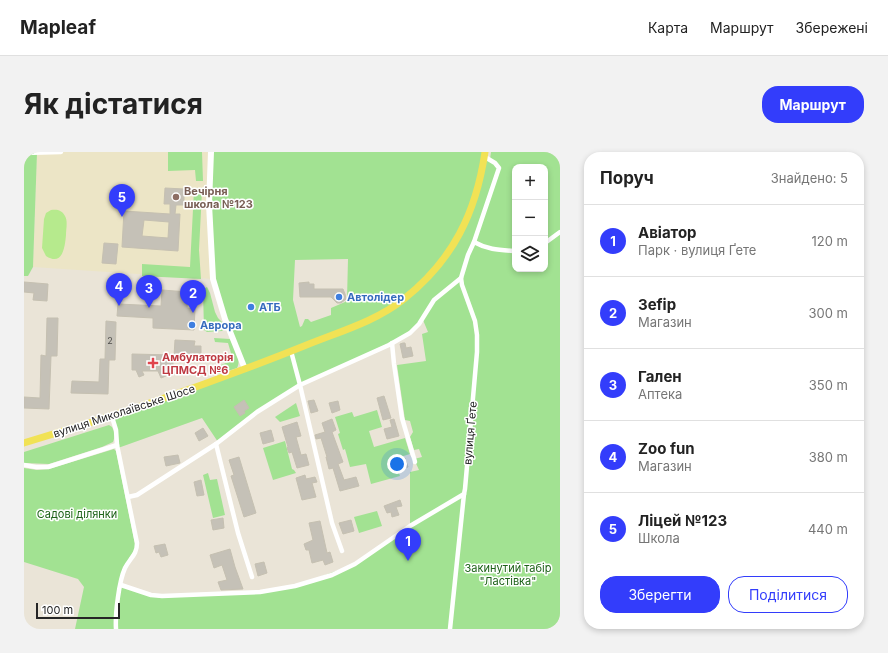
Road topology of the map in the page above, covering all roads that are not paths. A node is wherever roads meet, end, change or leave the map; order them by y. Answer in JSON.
{"nodes":[{"id":1,"x":60,"y":152,"type":"edge"},
{"id":2,"x":211,"y":152,"type":"edge"},
{"id":3,"x":24,"y":153,"type":"edge"},
{"id":4,"x":485,"y":155,"type":"edge"},
{"id":5,"x":560,"y":232,"type":"edge"},
{"id":6,"x":548,"y":241,"type":"edge"},
{"id":7,"x":474,"y":242,"type":"junction"},
{"id":8,"x":512,"y":251,"type":"edge"},
{"id":9,"x":461,"y":278,"type":"junction"},
{"id":10,"x":392,"y":343,"type":"junction"},
{"id":11,"x":291,"y":351,"type":"junction"},
{"id":12,"x":245,"y":369,"type":"junction"},
{"id":13,"x":300,"y":385,"type":"junction"},
{"id":14,"x":112,"y":416,"type":"junction"},
{"id":15,"x":24,"y":443,"type":"edge"},
{"id":16,"x":216,"y":444,"type":"junction"},
{"id":17,"x":116,"y":445,"type":"junction"},
{"id":18,"x":414,"y":462,"type":"dead end"},
{"id":19,"x":24,"y":465,"type":"edge"},
{"id":20,"x":464,"y":494,"type":"junction"},
{"id":21,"x":128,"y":497,"type":"junction"},
{"id":22,"x":342,"y":551,"type":"dead end"},
{"id":23,"x":252,"y":577,"type":"dead end"},
{"id":24,"x":121,"y":585,"type":"junction"},
{"id":25,"x":116,"y":629,"type":"edge"},
{"id":26,"x":450,"y":629,"type":"edge"}],
"edges":[{"from":1,"to":3,"type":"street"},
{"from":2,"to":12,"type":"street"},
{"from":4,"to":7,"type":"street"},
{"from":4,"to":11,"type":"main road","name":"вулиця Миколаївське Шосе"},
{"from":5,"to":6,"type":"street"},
{"from":7,"to":8,"type":"street"},
{"from":7,"to":9,"type":"street"},
{"from":9,"to":10,"type":"street"},
{"from":9,"to":20,"type":"street","name":"вулиця Ґете"},
{"from":10,"to":13,"type":"street"},
{"from":10,"to":18,"type":"street"},
{"from":11,"to":12,"type":"main road","name":"вулиця Миколаївське Шосе"},
{"from":11,"to":13,"type":"street"},
{"from":12,"to":14,"type":"main road","name":"вулиця Миколаївське Шосе"},
{"from":13,"to":16,"type":"street"},
{"from":13,"to":22,"type":"street"},
{"from":14,"to":15,"type":"main road","name":"вулиця Миколаївське Шосе"},
{"from":14,"to":17,"type":"street"},
{"from":16,"to":21,"type":"street"},
{"from":16,"to":23,"type":"street"},
{"from":17,"to":19,"type":"street"},
{"from":17,"to":21,"type":"street"},
{"from":20,"to":24,"type":"street"},
{"from":20,"to":26,"type":"street","name":"вулиця Ґете"},
{"from":21,"to":24,"type":"street"},
{"from":24,"to":25,"type":"street"}]}
